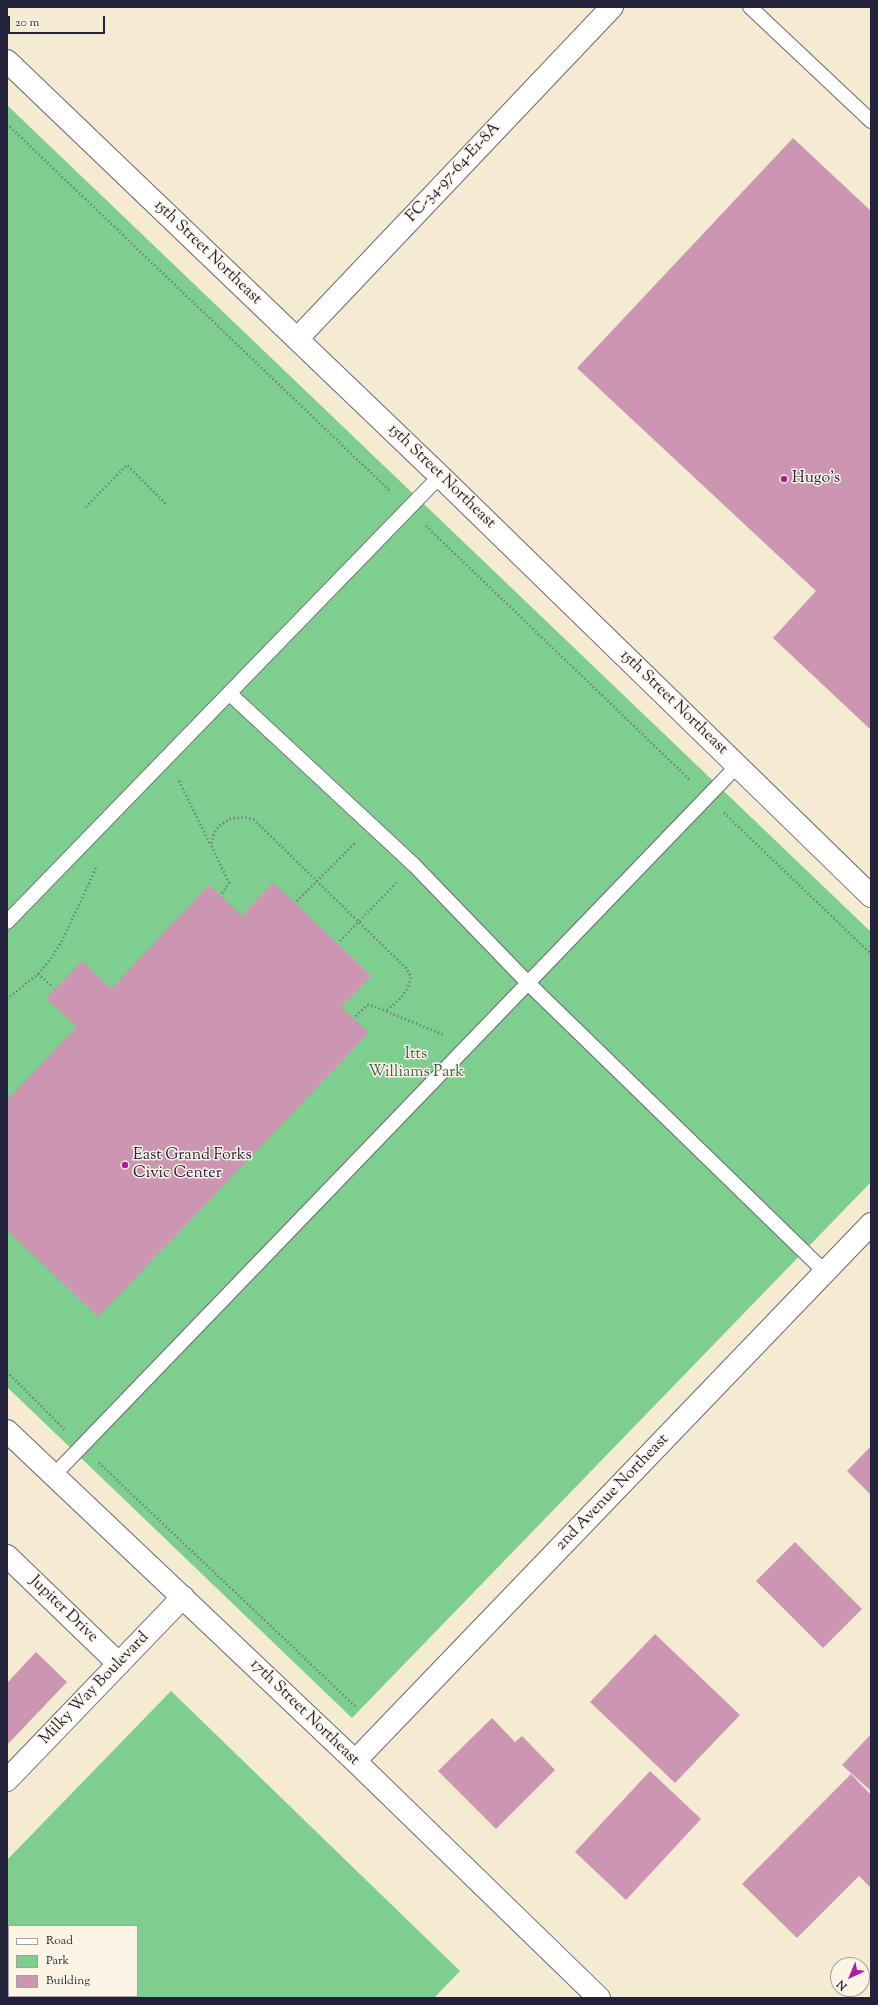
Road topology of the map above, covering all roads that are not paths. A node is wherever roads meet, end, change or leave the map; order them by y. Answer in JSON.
{"nodes":[{"id":1,"x":612,"y":7,"type":"edge"},
{"id":2,"x":750,"y":7,"type":"edge"},
{"id":3,"x":7,"y":61,"type":"edge"},
{"id":4,"x":871,"y":121,"type":"edge"},
{"id":5,"x":297,"y":339,"type":"junction"},
{"id":6,"x":440,"y":476,"type":"junction"},
{"id":7,"x":230,"y":692,"type":"junction"},
{"id":8,"x":737,"y":766,"type":"junction"},
{"id":9,"x":871,"y":896,"type":"edge"},
{"id":10,"x":7,"y":922,"type":"edge"},
{"id":11,"x":528,"y":983,"type":"junction"},
{"id":12,"x":871,"y":1224,"type":"edge"},
{"id":13,"x":825,"y":1272,"type":"junction"},
{"id":14,"x":7,"y":1431,"type":"edge"},
{"id":15,"x":54,"y":1475,"type":"junction"},
{"id":16,"x":7,"y":1556,"type":"edge"},
{"id":17,"x":183,"y":1597,"type":"junction"},
{"id":18,"x":119,"y":1664,"type":"junction"},
{"id":19,"x":355,"y":1761,"type":"junction"},
{"id":20,"x":7,"y":1780,"type":"edge"},
{"id":21,"x":599,"y":1998,"type":"edge"}],
"edges":[{"from":1,"to":5,"type":"street","name":"FC-34-97-64-E1-8A"},
{"from":2,"to":4,"type":"lane"},
{"from":3,"to":5,"type":"street","name":"15th Street Northeast"},
{"from":5,"to":6,"type":"street","name":"15th Street Northeast"},
{"from":6,"to":7,"type":"lane"},
{"from":6,"to":8,"type":"street","name":"15th Street Northeast"},
{"from":7,"to":10,"type":"lane"},
{"from":7,"to":11,"type":"lane"},
{"from":8,"to":9,"type":"street","name":"15th Street Northeast"},
{"from":8,"to":11,"type":"lane"},
{"from":11,"to":13,"type":"lane"},
{"from":11,"to":15,"type":"lane"},
{"from":12,"to":13,"type":"street","name":"2nd Avenue Northeast"},
{"from":13,"to":19,"type":"street","name":"2nd Avenue Northeast"},
{"from":14,"to":15,"type":"street","name":"17th Street Northeast"},
{"from":15,"to":17,"type":"street","name":"17th Street Northeast"},
{"from":16,"to":18,"type":"street","name":"Jupiter Drive"},
{"from":17,"to":18,"type":"street","name":"Milky Way Boulevard"},
{"from":17,"to":19,"type":"street","name":"17th Street Northeast"},
{"from":18,"to":20,"type":"street","name":"Milky Way Boulevard"},
{"from":19,"to":21,"type":"street","name":"17th Street Northeast"}]}
